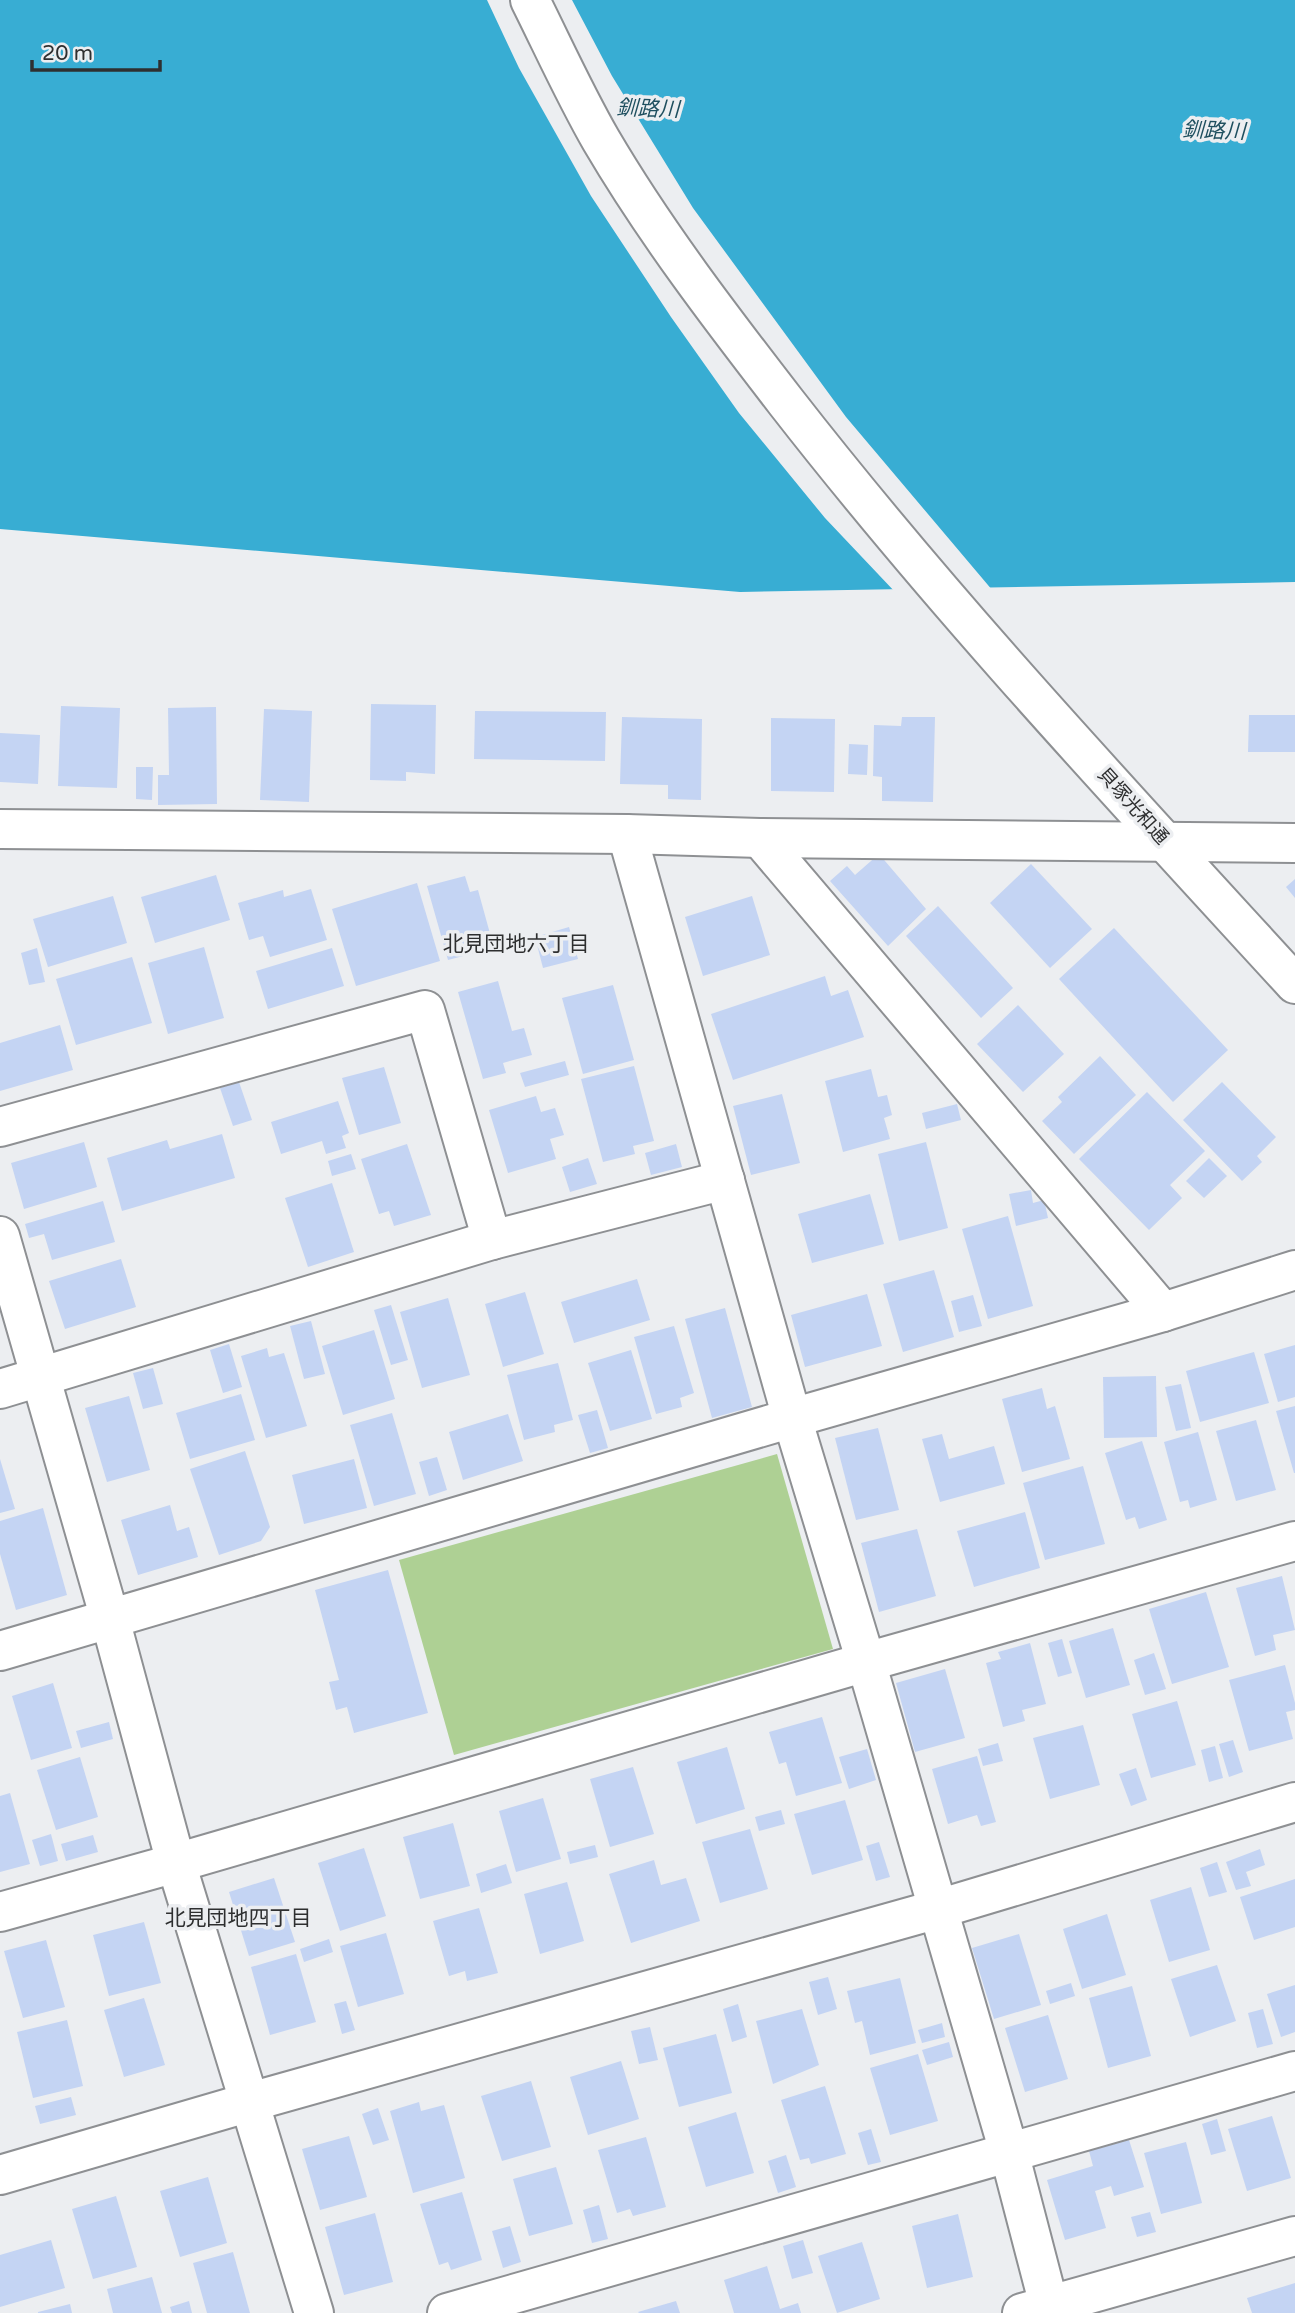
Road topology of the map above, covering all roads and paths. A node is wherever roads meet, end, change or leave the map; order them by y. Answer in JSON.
{"nodes":[{"id":1,"x":530,"y":0,"type":"edge"},
{"id":2,"x":0,"y":829,"type":"edge"},
{"id":3,"x":627,"y":834,"type":"junction"},
{"id":4,"x":761,"y":838,"type":"junction"},
{"id":5,"x":1166,"y":843,"type":"junction"},
{"id":6,"x":1295,"y":843,"type":"edge"},
{"id":7,"x":1295,"y":984,"type":"edge"},
{"id":8,"x":0,"y":1127,"type":"edge"},
{"id":9,"x":725,"y":1180,"type":"junction"},
{"id":10,"x":0,"y":1236,"type":"edge"},
{"id":11,"x":492,"y":1240,"type":"junction"},
{"id":12,"x":1295,"y":1270,"type":"edge"},
{"id":13,"x":1163,"y":1312,"type":"junction"},
{"id":14,"x":40,"y":1378,"type":"junction"},
{"id":15,"x":0,"y":1389,"type":"edge"},
{"id":16,"x":792,"y":1418,"type":"junction"},
{"id":17,"x":1295,"y":1541,"type":"edge"},
{"id":18,"x":110,"y":1619,"type":"junction"},
{"id":19,"x":0,"y":1651,"type":"edge"},
{"id":20,"x":866,"y":1662,"type":"junction"},
{"id":21,"x":1295,"y":1802,"type":"edge"},
{"id":22,"x":176,"y":1863,"type":"junction"},
{"id":23,"x":938,"y":1909,"type":"junction"},
{"id":24,"x":0,"y":1912,"type":"edge"},
{"id":25,"x":1295,"y":2071,"type":"edge"},
{"id":26,"x":250,"y":2102,"type":"junction"},
{"id":27,"x":1009,"y":2152,"type":"junction"},
{"id":28,"x":0,"y":2175,"type":"edge"},
{"id":29,"x":1295,"y":2236,"type":"edge"},
{"id":30,"x":1041,"y":2310,"type":"edge"},
{"id":31,"x":314,"y":2313,"type":"edge"},
{"id":32,"x":447,"y":2313,"type":"edge"}],
"edges":[{"from":1,"to":5,"type":"street","name":"貝塚光和通"},
{"from":2,"to":3,"type":"street"},
{"from":3,"to":4,"type":"street"},
{"from":3,"to":9,"type":"street"},
{"from":4,"to":5,"type":"street"},
{"from":4,"to":13,"type":"street"},
{"from":5,"to":6,"type":"street"},
{"from":5,"to":7,"type":"street","name":"貝塚光和通"},
{"from":8,"to":11,"type":"street"},
{"from":9,"to":11,"type":"street"},
{"from":9,"to":16,"type":"street"},
{"from":10,"to":14,"type":"street"},
{"from":11,"to":14,"type":"street"},
{"from":12,"to":13,"type":"street"},
{"from":13,"to":16,"type":"street"},
{"from":14,"to":15,"type":"street"},
{"from":14,"to":18,"type":"street"},
{"from":16,"to":18,"type":"street"},
{"from":16,"to":20,"type":"street"},
{"from":17,"to":20,"type":"street"},
{"from":18,"to":19,"type":"street"},
{"from":18,"to":22,"type":"street"},
{"from":20,"to":22,"type":"street"},
{"from":20,"to":23,"type":"street"},
{"from":21,"to":23,"type":"street"},
{"from":22,"to":24,"type":"street"},
{"from":22,"to":26,"type":"street"},
{"from":23,"to":26,"type":"street"},
{"from":23,"to":27,"type":"street"},
{"from":25,"to":27,"type":"street"},
{"from":26,"to":28,"type":"street"},
{"from":26,"to":31,"type":"street"},
{"from":27,"to":30,"type":"street"},
{"from":27,"to":32,"type":"street"},
{"from":29,"to":30,"type":"street"}]}
